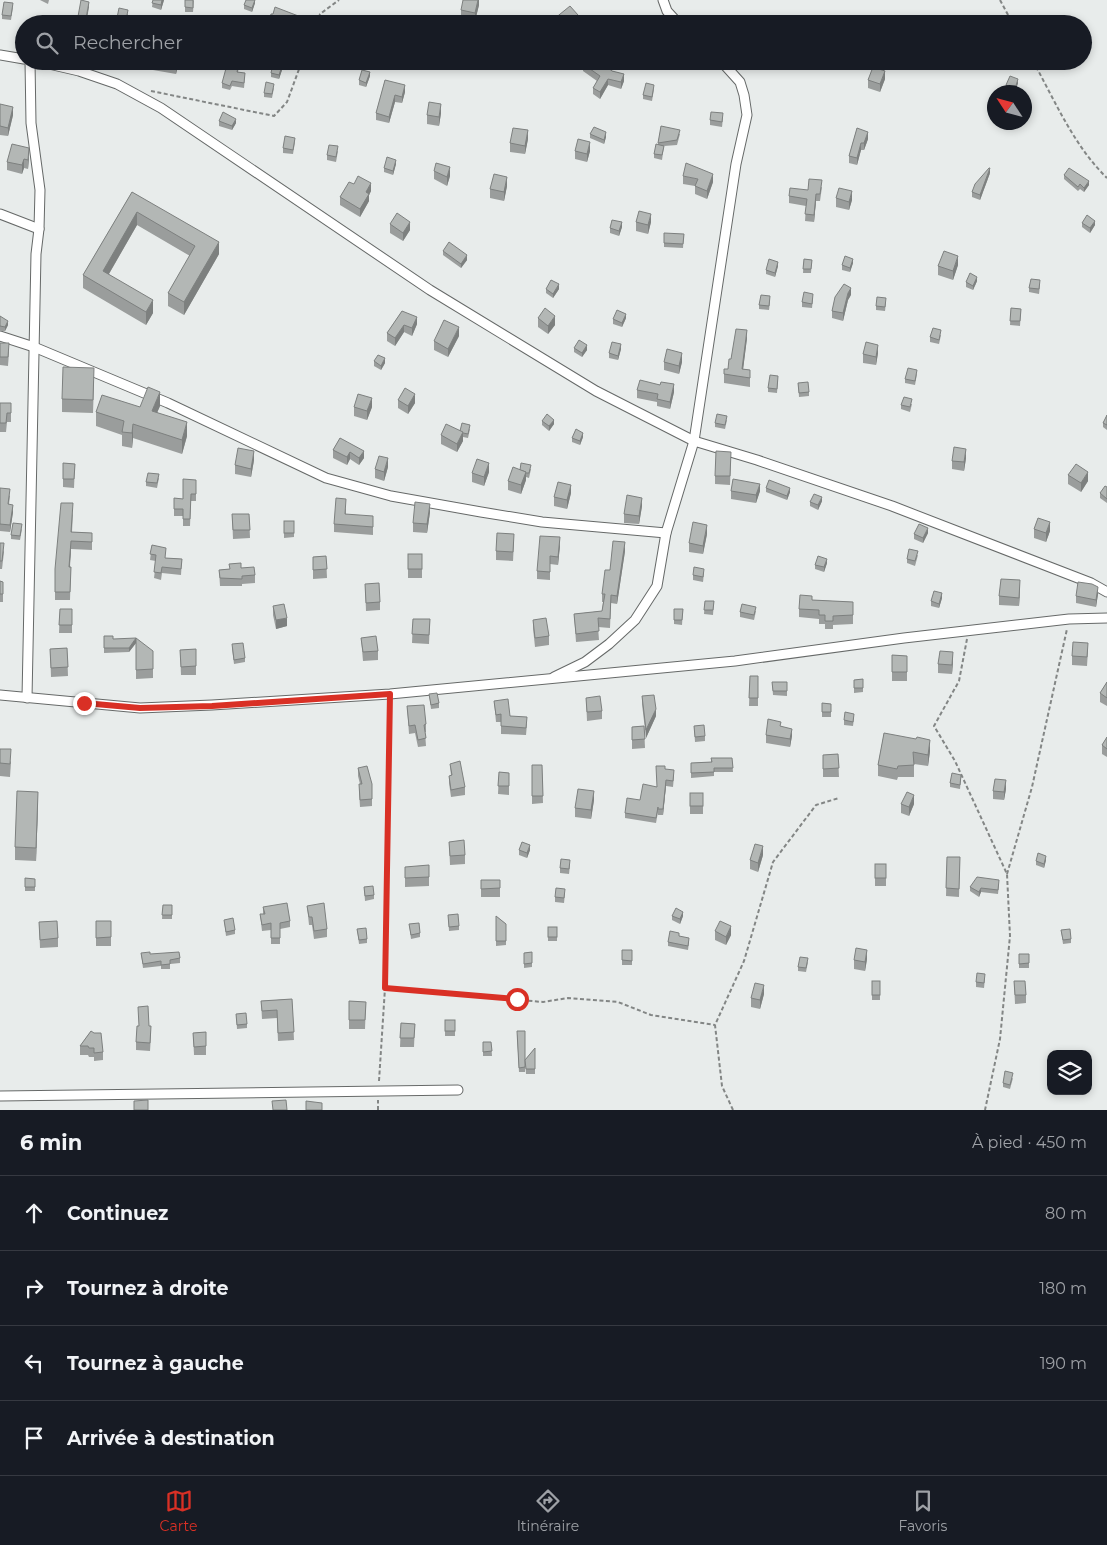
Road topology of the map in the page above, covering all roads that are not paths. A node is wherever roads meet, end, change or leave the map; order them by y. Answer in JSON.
{"nodes":[{"id":1,"x":663,"y":0,"type":"edge"},
{"id":2,"x":670,"y":15,"type":"edge"},
{"id":3,"x":0,"y":55,"type":"edge"},
{"id":4,"x":15,"y":58,"type":"edge"},
{"id":5,"x":30,"y":70,"type":"edge"},
{"id":6,"x":75,"y":70,"type":"edge"},
{"id":7,"x":729,"y":70,"type":"edge"},
{"id":8,"x":0,"y":214,"type":"edge"},
{"id":9,"x":39,"y":229,"type":"junction"},
{"id":10,"x":0,"y":336,"type":"edge"},
{"id":11,"x":34,"y":347,"type":"junction"},
{"id":12,"x":694,"y":441,"type":"junction"},
{"id":13,"x":666,"y":534,"type":"junction"},
{"id":14,"x":1107,"y":592,"type":"edge"},
{"id":15,"x":1107,"y":618,"type":"edge"},
{"id":16,"x":546,"y":680,"type":"junction"},
{"id":17,"x":0,"y":695,"type":"edge"},
{"id":18,"x":27,"y":698,"type":"junction"},
{"id":19,"x":458,"y":1090,"type":"dead end"},
{"id":20,"x":0,"y":1096,"type":"edge"}],
"edges":[{"from":1,"to":2,"type":"street"},
{"from":3,"to":4,"type":"street"},
{"from":5,"to":9,"type":"street"},
{"from":6,"to":12,"type":"street"},
{"from":7,"to":12,"type":"street"},
{"from":8,"to":9,"type":"street"},
{"from":9,"to":11,"type":"street"},
{"from":10,"to":11,"type":"street"},
{"from":11,"to":13,"type":"street"},
{"from":11,"to":18,"type":"street"},
{"from":12,"to":13,"type":"street"},
{"from":12,"to":14,"type":"street"},
{"from":13,"to":16,"type":"street"},
{"from":15,"to":16,"type":"street"},
{"from":16,"to":18,"type":"street"},
{"from":17,"to":18,"type":"street"},
{"from":19,"to":20,"type":"street"}]}
